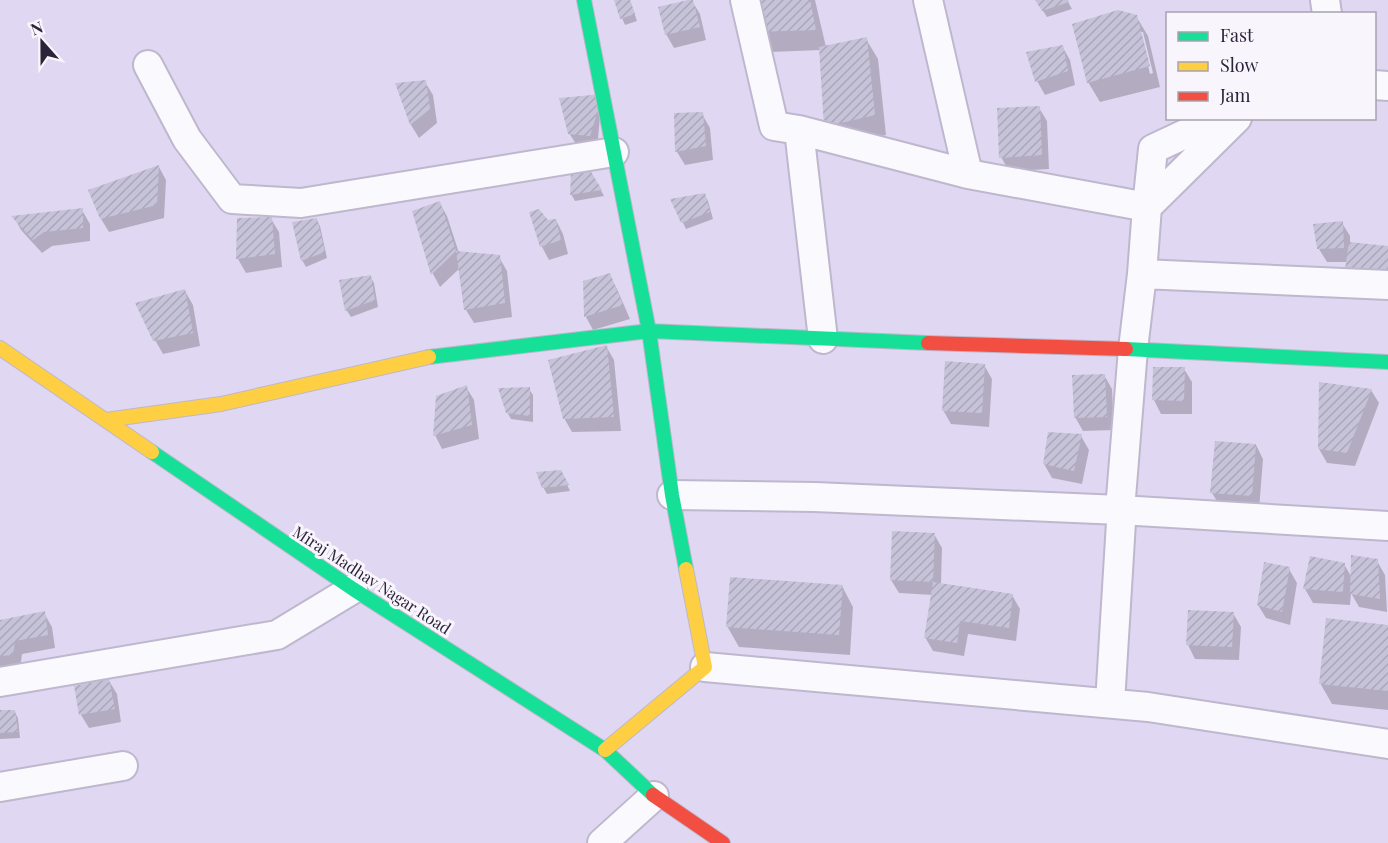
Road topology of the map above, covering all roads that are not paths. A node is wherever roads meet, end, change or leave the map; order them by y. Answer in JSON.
{"nodes":[{"id":1,"x":584,"y":0,"type":"edge"},
{"id":2,"x":745,"y":0,"type":"edge"},
{"id":3,"x":928,"y":0,"type":"edge"},
{"id":4,"x":148,"y":65,"type":"dead end"},
{"id":5,"x":1215,"y":120,"type":"edge"},
{"id":6,"x":1235,"y":120,"type":"edge"},
{"id":7,"x":799,"y":130,"type":"junction"},
{"id":8,"x":614,"y":152,"type":"junction"},
{"id":9,"x":968,"y":174,"type":"junction"},
{"id":10,"x":1147,"y":207,"type":"junction"},
{"id":11,"x":1142,"y":274,"type":"junction"},
{"id":12,"x":1388,"y":285,"type":"edge"},
{"id":13,"x":649,"y":331,"type":"junction"},
{"id":14,"x":824,"y":339,"type":"junction"},
{"id":15,"x":0,"y":348,"type":"edge"},
{"id":16,"x":1133,"y":349,"type":"junction"},
{"id":17,"x":1388,"y":362,"type":"edge"},
{"id":18,"x":106,"y":420,"type":"junction"},
{"id":19,"x":672,"y":495,"type":"junction"},
{"id":20,"x":1120,"y":510,"type":"junction"},
{"id":21,"x":1388,"y":526,"type":"edge"},
{"id":22,"x":353,"y":589,"type":"junction"},
{"id":23,"x":705,"y":667,"type":"junction"},
{"id":24,"x":0,"y":682,"type":"edge"},
{"id":25,"x":1110,"y":703,"type":"junction"},
{"id":26,"x":1388,"y":744,"type":"edge"},
{"id":27,"x":605,"y":750,"type":"junction"},
{"id":28,"x":123,"y":766,"type":"dead end"},
{"id":29,"x":0,"y":787,"type":"edge"},
{"id":30,"x":654,"y":796,"type":"junction"},
{"id":31,"x":602,"y":843,"type":"edge"},
{"id":32,"x":723,"y":843,"type":"edge"}],
"edges":[{"from":1,"to":8,"type":"street"},
{"from":2,"to":7,"type":"street"},
{"from":3,"to":9,"type":"street"},
{"from":4,"to":8,"type":"street"},
{"from":5,"to":10,"type":"street"},
{"from":6,"to":10,"type":"street"},
{"from":7,"to":9,"type":"street"},
{"from":7,"to":14,"type":"street"},
{"from":8,"to":13,"type":"street"},
{"from":9,"to":10,"type":"street"},
{"from":10,"to":11,"type":"street"},
{"from":11,"to":12,"type":"street"},
{"from":11,"to":16,"type":"street"},
{"from":13,"to":14,"type":"street"},
{"from":13,"to":18,"type":"street"},
{"from":13,"to":19,"type":"street"},
{"from":14,"to":16,"type":"street"},
{"from":15,"to":18,"type":"street","name":"Miraj Madhav Nagar Road"},
{"from":16,"to":17,"type":"street"},
{"from":16,"to":20,"type":"street"},
{"from":18,"to":22,"type":"street","name":"Miraj Madhav Nagar Road"},
{"from":19,"to":20,"type":"street"},
{"from":19,"to":23,"type":"street"},
{"from":20,"to":21,"type":"street"},
{"from":20,"to":25,"type":"street"},
{"from":22,"to":24,"type":"street"},
{"from":22,"to":27,"type":"street","name":"Miraj Madhav Nagar Road"},
{"from":23,"to":25,"type":"street"},
{"from":23,"to":27,"type":"street"},
{"from":25,"to":26,"type":"street"},
{"from":27,"to":30,"type":"street","name":"Miraj Madhav Nagar Road"},
{"from":28,"to":29,"type":"street"},
{"from":30,"to":31,"type":"street"},
{"from":30,"to":32,"type":"street","name":"Miraj Madhav Nagar Road"}]}
